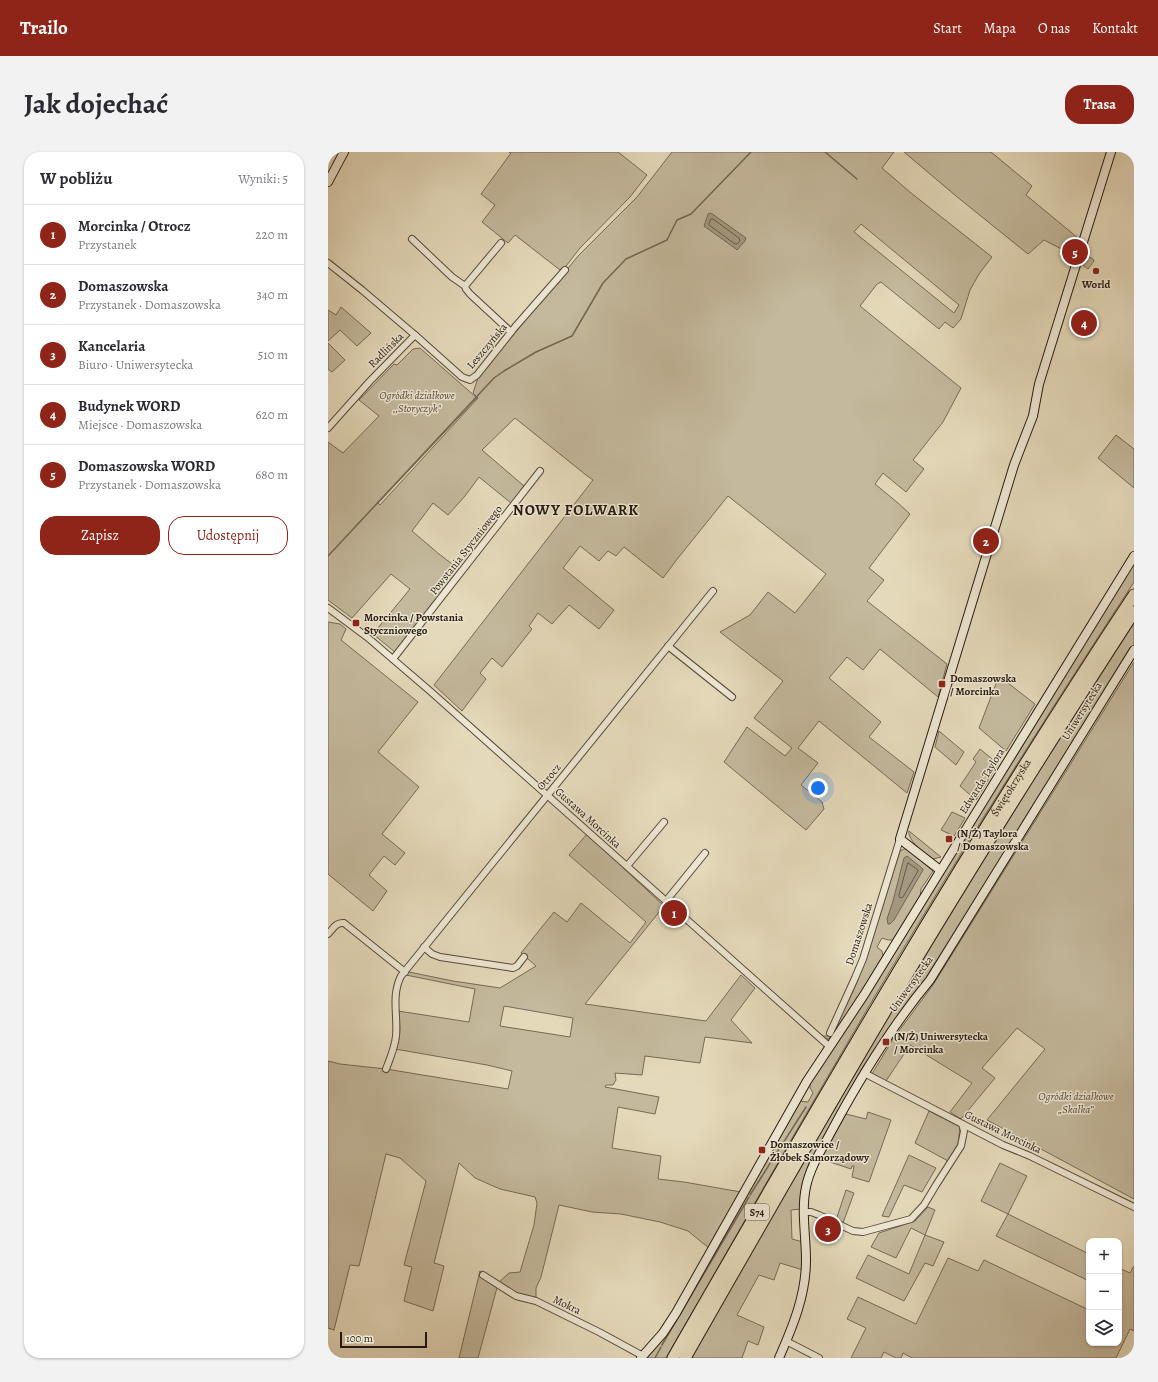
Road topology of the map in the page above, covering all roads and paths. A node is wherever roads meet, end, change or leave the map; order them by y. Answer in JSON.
{"nodes":[{"id":1,"x":344,"y":152,"type":"edge"},
{"id":2,"x":1111,"y":152,"type":"edge"},
{"id":3,"x":328,"y":182,"type":"edge"},
{"id":4,"x":412,"y":239,"type":"dead end"},
{"id":5,"x":501,"y":243,"type":"dead end"},
{"id":6,"x":328,"y":263,"type":"edge"},
{"id":7,"x":565,"y":270,"type":"dead end"},
{"id":8,"x":465,"y":286,"type":"junction"},
{"id":9,"x":511,"y":332,"type":"junction"},
{"id":10,"x":415,"y":335,"type":"junction"},
{"id":11,"x":328,"y":428,"type":"edge"},
{"id":12,"x":540,"y":471,"type":"dead end"},
{"id":13,"x":1134,"y":556,"type":"edge"},
{"id":14,"x":713,"y":591,"type":"dead end"},
{"id":15,"x":1134,"y":594,"type":"edge"},
{"id":16,"x":328,"y":608,"type":"edge"},
{"id":17,"x":1134,"y":612,"type":"edge"},
{"id":18,"x":668,"y":646,"type":"junction"},
{"id":19,"x":1134,"y":650,"type":"edge"},
{"id":20,"x":394,"y":659,"type":"junction"},
{"id":21,"x":732,"y":697,"type":"dead end"},
{"id":22,"x":547,"y":795,"type":"junction"},
{"id":23,"x":664,"y":822,"type":"dead end"},
{"id":24,"x":900,"y":838,"type":"junction"},
{"id":25,"x":705,"y":853,"type":"dead end"},
{"id":26,"x":627,"y":866,"type":"junction"},
{"id":27,"x":940,"y":870,"type":"junction"},
{"id":28,"x":666,"y":901,"type":"junction"},
{"id":29,"x":328,"y":934,"type":"edge"},
{"id":30,"x":424,"y":947,"type":"junction"},
{"id":31,"x":524,"y":957,"type":"dead end"},
{"id":32,"x":403,"y":974,"type":"junction"},
{"id":33,"x":830,"y":1033,"type":"dead end"},
{"id":34,"x":830,"y":1047,"type":"junction"},
{"id":35,"x":846,"y":1068,"type":"junction"},
{"id":36,"x":386,"y":1069,"type":"dead end"},
{"id":37,"x":864,"y":1073,"type":"junction"},
{"id":38,"x":962,"y":1124,"type":"junction"},
{"id":39,"x":1134,"y":1207,"type":"edge"},
{"id":40,"x":804,"y":1212,"type":"junction"},
{"id":41,"x":483,"y":1275,"type":"dead end"},
{"id":42,"x":786,"y":1341,"type":"junction"},
{"id":43,"x":642,"y":1357,"type":"edge"},
{"id":44,"x":673,"y":1358,"type":"edge"},
{"id":45,"x":685,"y":1358,"type":"edge"},
{"id":46,"x":779,"y":1358,"type":"edge"},
{"id":47,"x":820,"y":1358,"type":"edge"}],
"edges":[{"from":1,"to":3,"type":"street"},
{"from":2,"to":24,"type":"street","name":"Domaszowska"},
{"from":4,"to":8,"type":"street"},
{"from":5,"to":8,"type":"street"},
{"from":6,"to":10,"type":"street","name":"Radlińska"},
{"from":7,"to":9,"type":"street","name":"Leszczyńska"},
{"from":8,"to":9,"type":"street"},
{"from":9,"to":10,"type":"street","name":"Leszczyńska"},
{"from":10,"to":11,"type":"street","name":"Radlińska"},
{"from":12,"to":20,"type":"street","name":"Powstania Styczniowego"},
{"from":13,"to":27,"type":"street","name":"Edwarda Taylora"},
{"from":14,"to":18,"type":"street","name":"Otrocz"},
{"from":15,"to":35,"type":"highway","name":"Świętokrzyska","number":"S74"},
{"from":16,"to":20,"type":"street","name":"Gustawa Morcinka"},
{"from":17,"to":35,"type":"highway","name":"Świętokrzyska","number":"S74"},
{"from":18,"to":21,"type":"street"},
{"from":18,"to":22,"type":"street","name":"Otrocz"},
{"from":19,"to":37,"type":"street","name":"Uniwersytecka"},
{"from":20,"to":22,"type":"street","name":"Gustawa Morcinka"},
{"from":22,"to":26,"type":"street","name":"Gustawa Morcinka"},
{"from":22,"to":30,"type":"street","name":"Otrocz"},
{"from":23,"to":26,"type":"street"},
{"from":24,"to":27,"type":"street"},
{"from":24,"to":33,"type":"street","name":"Domaszowska"},
{"from":25,"to":28,"type":"street"},
{"from":26,"to":28,"type":"street","name":"Gustawa Morcinka"},
{"from":27,"to":34,"type":"street","name":"Edwarda Taylora"},
{"from":28,"to":34,"type":"street","name":"Gustawa Morcinka"},
{"from":29,"to":32,"type":"street"},
{"from":30,"to":31,"type":"street"},
{"from":30,"to":32,"type":"street","name":"Otrocz"},
{"from":32,"to":36,"type":"street"},
{"from":34,"to":43,"type":"street","name":"Edwarda Taylora"},
{"from":35,"to":44,"type":"highway","number":"S74"},
{"from":35,"to":45,"type":"highway","number":"S74"},
{"from":37,"to":38,"type":"street","name":"Gustawa Morcinka"},
{"from":37,"to":40,"type":"street","name":"Uniwersytecka"},
{"from":38,"to":39,"type":"street","name":"Gustawa Morcinka"},
{"from":38,"to":40,"type":"street"},
{"from":40,"to":42,"type":"street","name":"Uniwersytecka"},
{"from":41,"to":43,"type":"street","name":"Mokra"},
{"from":42,"to":46,"type":"street","name":"Uniwersytecka"},
{"from":42,"to":47,"type":"street"}]}
